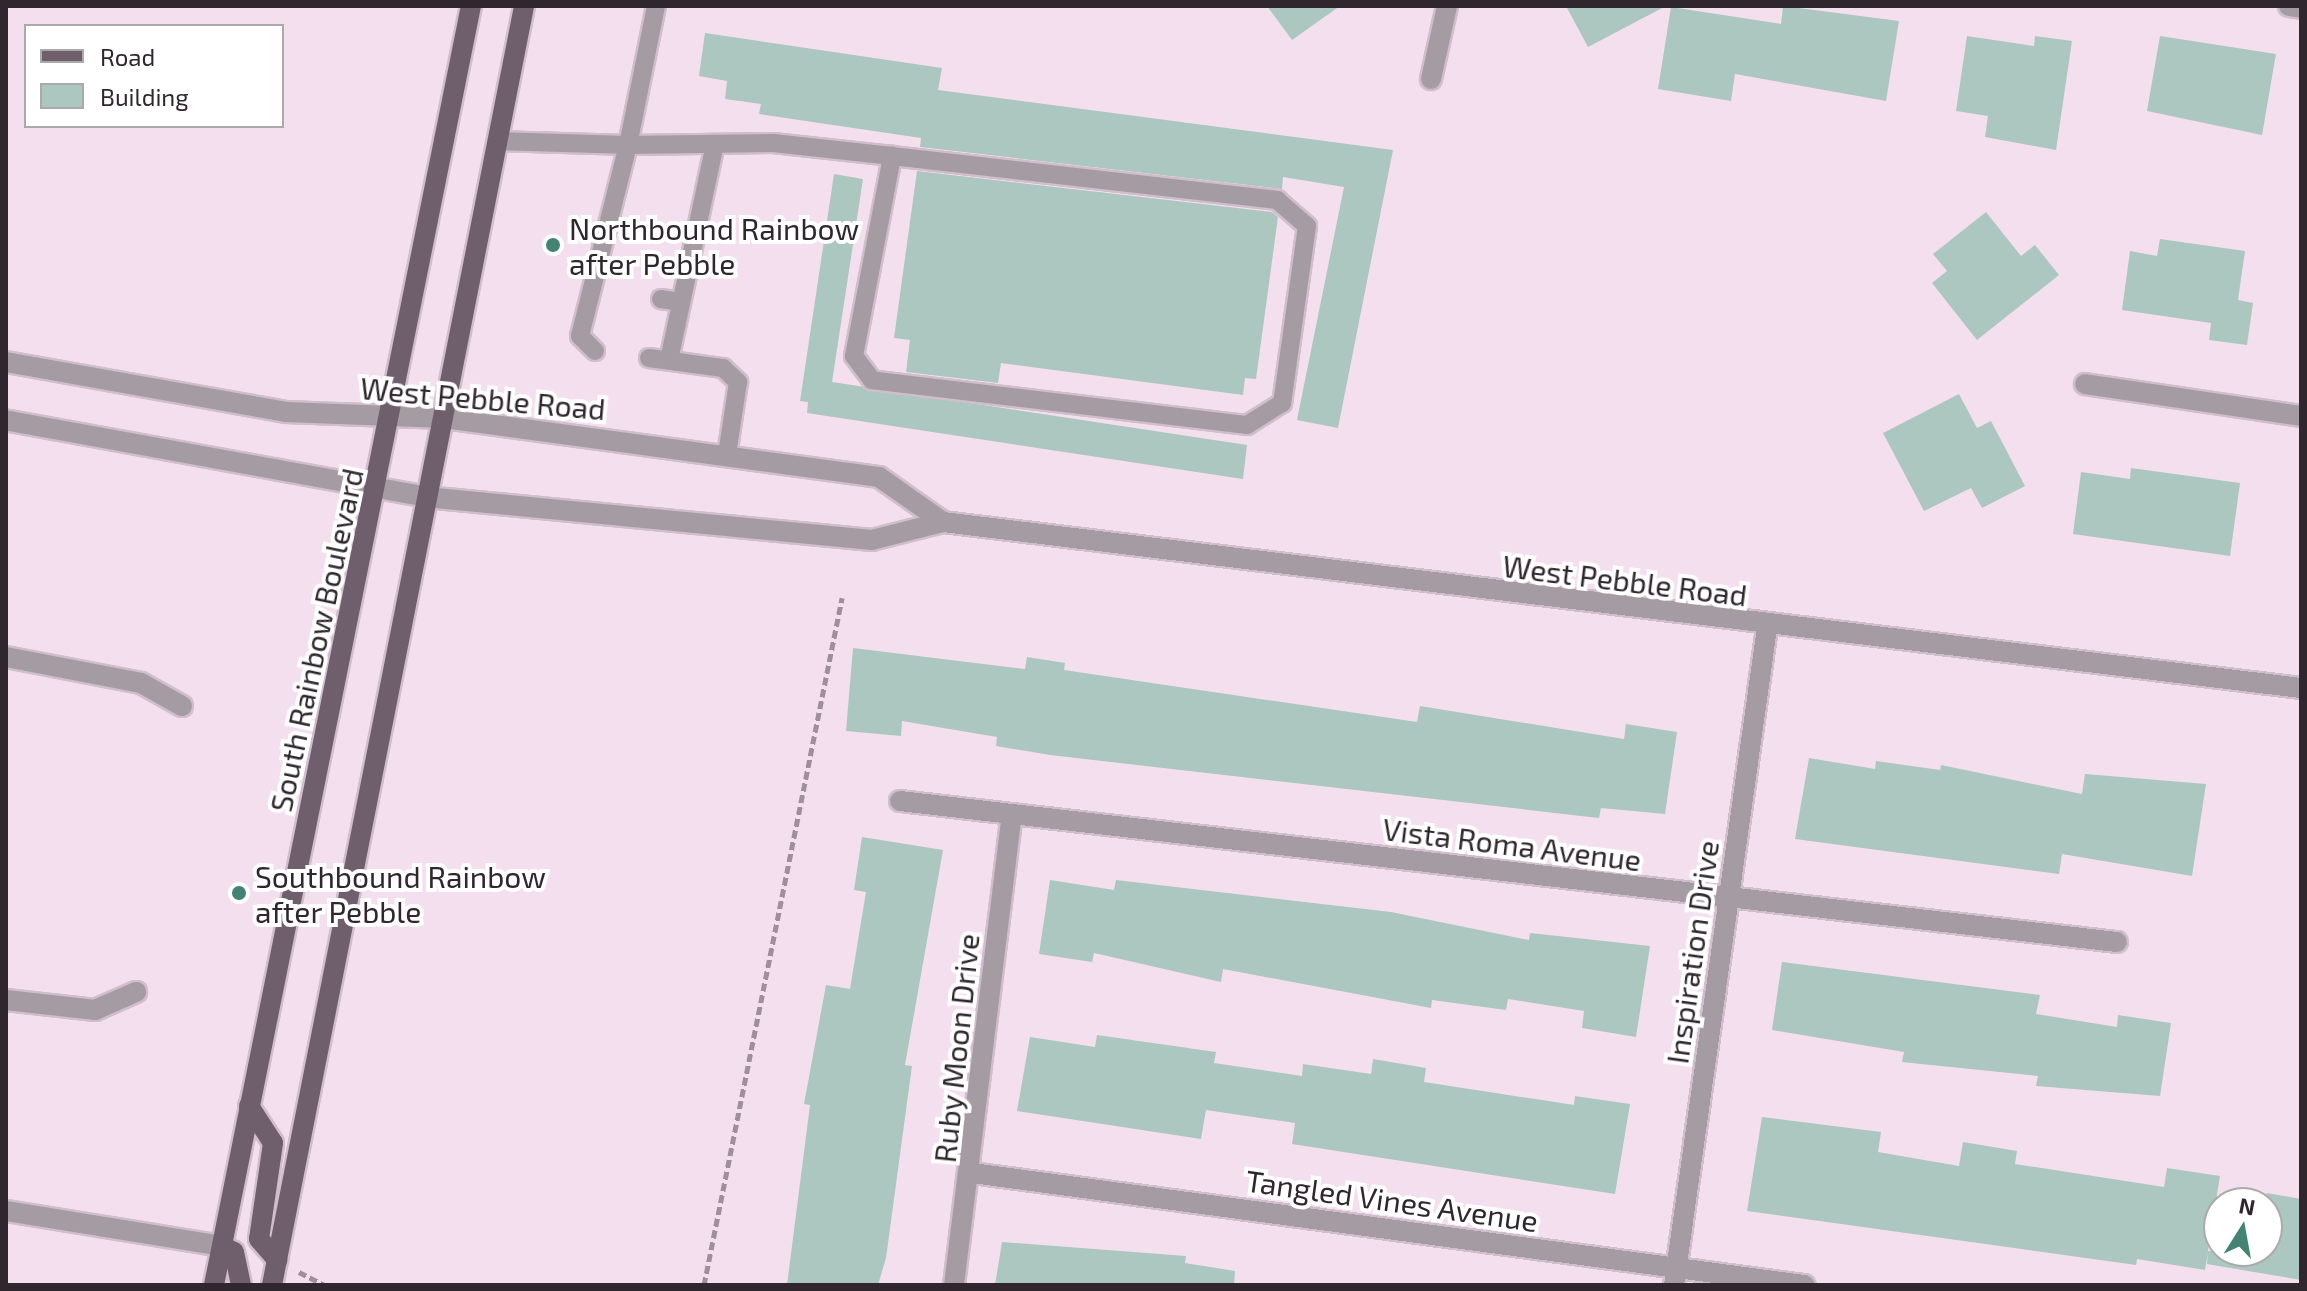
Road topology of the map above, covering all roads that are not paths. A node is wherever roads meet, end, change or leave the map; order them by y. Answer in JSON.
{"nodes":[{"id":1,"x":471,"y":6,"type":"edge"},
{"id":2,"x":524,"y":6,"type":"edge"},
{"id":3,"x":656,"y":6,"type":"edge"},
{"id":4,"x":1447,"y":6,"type":"edge"},
{"id":5,"x":2289,"y":6,"type":"edge"},
{"id":6,"x":2301,"y":8,"type":"edge"},
{"id":7,"x":1431,"y":79,"type":"dead end"},
{"id":8,"x":497,"y":141,"type":"junction"},
{"id":9,"x":715,"y":144,"type":"junction"},
{"id":10,"x":628,"y":145,"type":"junction"},
{"id":11,"x":892,"y":156,"type":"junction"},
{"id":12,"x":672,"y":250,"type":"dead end"},
{"id":13,"x":692,"y":253,"type":"junction"},
{"id":14,"x":661,"y":299,"type":"dead end"},
{"id":15,"x":681,"y":302,"type":"junction"},
{"id":16,"x":595,"y":351,"type":"dead end"},
{"id":17,"x":649,"y":358,"type":"dead end"},
{"id":18,"x":669,"y":360,"type":"junction"},
{"id":19,"x":6,"y":362,"type":"edge"},
{"id":20,"x":2085,"y":384,"type":"dead end"},
{"id":21,"x":2301,"y":416,"type":"edge"},
{"id":22,"x":443,"y":418,"type":"junction"},
{"id":23,"x":393,"y":419,"type":"junction"},
{"id":24,"x":6,"y":420,"type":"edge"},
{"id":25,"x":727,"y":455,"type":"junction"},
{"id":26,"x":380,"y":489,"type":"junction"},
{"id":27,"x":428,"y":497,"type":"junction"},
{"id":28,"x":943,"y":522,"type":"junction"},
{"id":29,"x":1767,"y":628,"type":"junction"},
{"id":30,"x":6,"y":657,"type":"edge"},
{"id":31,"x":2301,"y":688,"type":"edge"},
{"id":32,"x":182,"y":706,"type":"dead end"},
{"id":33,"x":900,"y":801,"type":"dead end"},
{"id":34,"x":1012,"y":816,"type":"junction"},
{"id":35,"x":1731,"y":900,"type":"junction"},
{"id":36,"x":2117,"y":942,"type":"dead end"},
{"id":37,"x":136,"y":992,"type":"dead end"},
{"id":38,"x":6,"y":1000,"type":"edge"},
{"id":39,"x":249,"y":1106,"type":"junction"},
{"id":40,"x":972,"y":1173,"type":"junction"},
{"id":41,"x":6,"y":1211,"type":"edge"},
{"id":42,"x":222,"y":1246,"type":"junction"},
{"id":43,"x":277,"y":1260,"type":"junction"},
{"id":44,"x":1675,"y":1277,"type":"edge"},
{"id":45,"x":214,"y":1285,"type":"edge"},
{"id":46,"x":241,"y":1285,"type":"edge"},
{"id":47,"x":272,"y":1285,"type":"edge"},
{"id":48,"x":954,"y":1285,"type":"edge"},
{"id":49,"x":1804,"y":1285,"type":"edge"}],
"edges":[{"from":1,"to":23,"type":"main road","name":"South Rainbow Boulevard"},
{"from":2,"to":8,"type":"main road"},
{"from":3,"to":10,"type":"lane"},
{"from":4,"to":7,"type":"street"},
{"from":5,"to":6,"type":"street"},
{"from":8,"to":10,"type":"lane"},
{"from":8,"to":22,"type":"main road"},
{"from":9,"to":10,"type":"lane"},
{"from":9,"to":11,"type":"lane"},
{"from":9,"to":13,"type":"lane"},
{"from":10,"to":16,"type":"lane"},
{"from":11,"to":11,"type":"lane"},
{"from":12,"to":13,"type":"lane"},
{"from":13,"to":15,"type":"lane"},
{"from":14,"to":15,"type":"lane"},
{"from":15,"to":18,"type":"lane"},
{"from":17,"to":18,"type":"lane"},
{"from":18,"to":25,"type":"lane"},
{"from":19,"to":23,"type":"street","name":"West Pebble Road"},
{"from":20,"to":21,"type":"street"},
{"from":22,"to":23,"type":"street","name":"West Pebble Road"},
{"from":22,"to":25,"type":"street","name":"West Pebble Road"},
{"from":22,"to":27,"type":"main road"},
{"from":23,"to":26,"type":"main road","name":"South Rainbow Boulevard"},
{"from":24,"to":26,"type":"street","name":"West Pebble Road"},
{"from":25,"to":28,"type":"street","name":"West Pebble Road"},
{"from":26,"to":27,"type":"street","name":"West Pebble Road"},
{"from":26,"to":39,"type":"main road","name":"South Rainbow Boulevard"},
{"from":27,"to":28,"type":"street","name":"West Pebble Road"},
{"from":27,"to":43,"type":"main road"},
{"from":28,"to":29,"type":"street","name":"West Pebble Road"},
{"from":29,"to":31,"type":"street","name":"West Pebble Road"},
{"from":29,"to":35,"type":"street","name":"Inspiration Drive"},
{"from":30,"to":32,"type":"street"},
{"from":33,"to":34,"type":"street","name":"Vista Roma Avenue"},
{"from":34,"to":35,"type":"street","name":"Vista Roma Avenue"},
{"from":34,"to":40,"type":"street","name":"Ruby Moon Drive"},
{"from":35,"to":36,"type":"street","name":"Vista Roma Avenue"},
{"from":35,"to":44,"type":"street","name":"Inspiration Drive"},
{"from":37,"to":38,"type":"street"},
{"from":39,"to":42,"type":"main road","name":"South Rainbow Boulevard"},
{"from":39,"to":43,"type":"main road"},
{"from":40,"to":44,"type":"street","name":"Tangled Vines Avenue"},
{"from":40,"to":48,"type":"street","name":"Ruby Moon Drive"},
{"from":41,"to":42,"type":"street"},
{"from":42,"to":45,"type":"main road","name":"South Rainbow Boulevard"},
{"from":42,"to":46,"type":"main road"},
{"from":43,"to":47,"type":"main road"},
{"from":44,"to":49,"type":"street","name":"Tangled Vines Avenue"}]}
